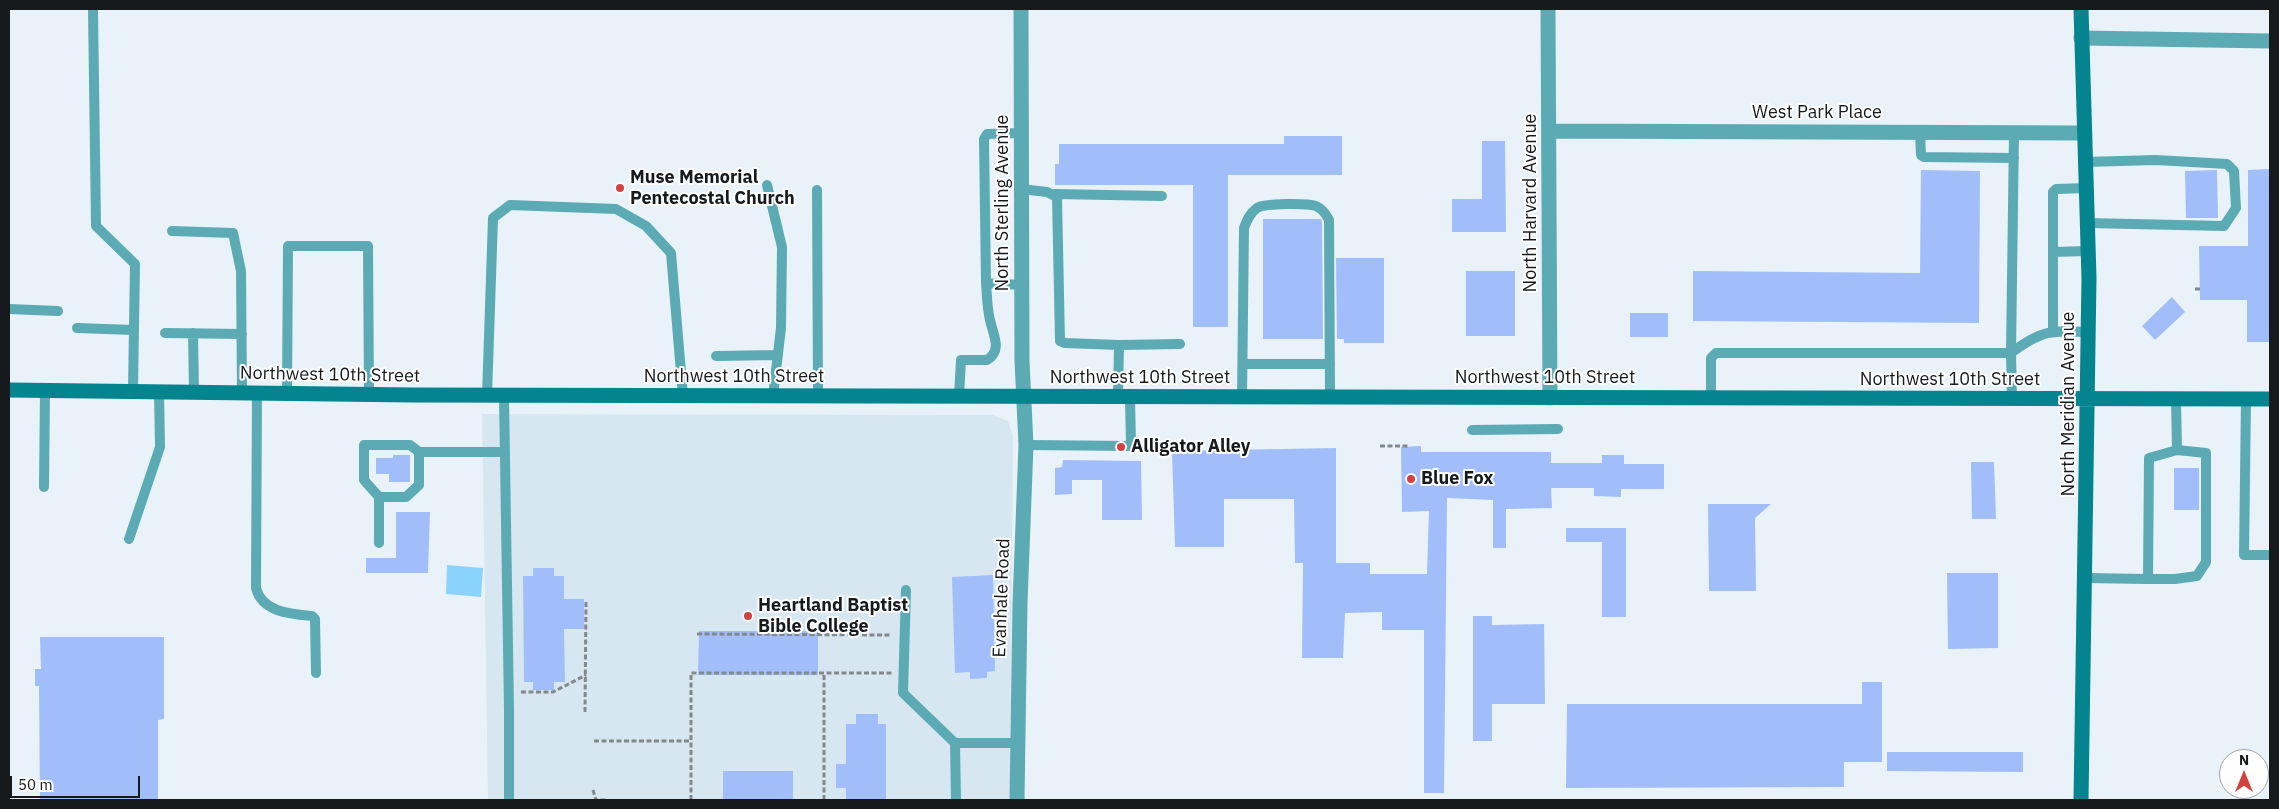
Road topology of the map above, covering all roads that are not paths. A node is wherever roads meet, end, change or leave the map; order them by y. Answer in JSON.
{"nodes":[{"id":1,"x":93,"y":9,"type":"edge"},
{"id":2,"x":1021,"y":9,"type":"edge"},
{"id":3,"x":1548,"y":9,"type":"edge"},
{"id":4,"x":2081,"y":9,"type":"edge"},
{"id":5,"x":2081,"y":38,"type":"junction"},
{"id":6,"x":2270,"y":41,"type":"edge"},
{"id":7,"x":1549,"y":131,"type":"junction"},
{"id":8,"x":1920,"y":132,"type":"junction"},
{"id":9,"x":1022,"y":133,"type":"junction"},
{"id":10,"x":2014,"y":133,"type":"junction"},
{"id":11,"x":2084,"y":133,"type":"junction"},
{"id":12,"x":2014,"y":158,"type":"junction"},
{"id":13,"x":2085,"y":162,"type":"junction"},
{"id":14,"x":767,"y":185,"type":"dead end"},
{"id":15,"x":2086,"y":188,"type":"junction"},
{"id":16,"x":1022,"y":189,"type":"junction"},
{"id":17,"x":817,"y":190,"type":"dead end"},
{"id":18,"x":1055,"y":194,"type":"junction"},
{"id":19,"x":1162,"y":196,"type":"dead end"},
{"id":20,"x":2087,"y":223,"type":"junction"},
{"id":21,"x":172,"y":231,"type":"dead end"},
{"id":22,"x":2088,"y":250,"type":"junction"},
{"id":23,"x":2053,"y":252,"type":"junction"},
{"id":24,"x":986,"y":283,"type":"junction"},
{"id":25,"x":1022,"y":285,"type":"junction"},
{"id":26,"x":9,"y":308,"type":"edge"},
{"id":27,"x":58,"y":311,"type":"dead end"},
{"id":28,"x":77,"y":328,"type":"dead end"},
{"id":29,"x":134,"y":330,"type":"junction"},
{"id":30,"x":2053,"y":330,"type":"junction"},
{"id":31,"x":2088,"y":332,"type":"junction"},
{"id":32,"x":165,"y":333,"type":"dead end"},
{"id":33,"x":193,"y":333,"type":"junction"},
{"id":34,"x":242,"y":334,"type":"junction"},
{"id":35,"x":1180,"y":344,"type":"dead end"},
{"id":36,"x":1119,"y":345,"type":"junction"},
{"id":37,"x":2012,"y":353,"type":"junction"},
{"id":38,"x":778,"y":355,"type":"junction"},
{"id":39,"x":716,"y":356,"type":"dead end"},
{"id":40,"x":1243,"y":364,"type":"junction"},
{"id":41,"x":1330,"y":364,"type":"junction"},
{"id":42,"x":9,"y":390,"type":"edge"},
{"id":43,"x":45,"y":390,"type":"junction"},
{"id":44,"x":133,"y":390,"type":"junction"},
{"id":45,"x":160,"y":391,"type":"junction"},
{"id":46,"x":194,"y":392,"type":"junction"},
{"id":47,"x":250,"y":393,"type":"junction"},
{"id":48,"x":287,"y":393,"type":"junction"},
{"id":49,"x":369,"y":395,"type":"junction"},
{"id":50,"x":487,"y":396,"type":"junction"},
{"id":51,"x":504,"y":396,"type":"junction"},
{"id":52,"x":683,"y":396,"type":"junction"},
{"id":53,"x":774,"y":396,"type":"junction"},
{"id":54,"x":818,"y":396,"type":"junction"},
{"id":55,"x":959,"y":396,"type":"junction"},
{"id":56,"x":1024,"y":396,"type":"junction"},
{"id":57,"x":1124,"y":397,"type":"junction"},
{"id":58,"x":1242,"y":397,"type":"junction"},
{"id":59,"x":1330,"y":397,"type":"junction"},
{"id":60,"x":1711,"y":397,"type":"junction"},
{"id":61,"x":1550,"y":398,"type":"junction"},
{"id":62,"x":2012,"y":399,"type":"junction"},
{"id":63,"x":2087,"y":399,"type":"junction"},
{"id":64,"x":2246,"y":399,"type":"junction"},
{"id":65,"x":2270,"y":399,"type":"edge"},
{"id":66,"x":2176,"y":400,"type":"junction"},
{"id":67,"x":1558,"y":429,"type":"dead end"},
{"id":68,"x":1472,"y":430,"type":"dead end"},
{"id":69,"x":1026,"y":445,"type":"junction"},
{"id":70,"x":2177,"y":450,"type":"junction"},
{"id":71,"x":419,"y":452,"type":"junction"},
{"id":72,"x":505,"y":452,"type":"junction"},
{"id":73,"x":44,"y":487,"type":"dead end"},
{"id":74,"x":380,"y":498,"type":"junction"},
{"id":75,"x":129,"y":539,"type":"dead end"},
{"id":76,"x":379,"y":543,"type":"dead end"},
{"id":77,"x":2270,"y":555,"type":"edge"},
{"id":78,"x":2085,"y":578,"type":"junction"},
{"id":79,"x":2148,"y":579,"type":"junction"},
{"id":80,"x":906,"y":590,"type":"dead end"},
{"id":81,"x":316,"y":672,"type":"dead end"},
{"id":82,"x":955,"y":743,"type":"junction"},
{"id":83,"x":1018,"y":743,"type":"junction"},
{"id":84,"x":509,"y":800,"type":"edge"},
{"id":85,"x":956,"y":800,"type":"edge"},
{"id":86,"x":1017,"y":800,"type":"edge"},
{"id":87,"x":2081,"y":800,"type":"edge"}],
"edges":[{"from":1,"to":29,"type":"lane"},
{"from":2,"to":9,"type":"street","name":"North Sterling Avenue"},
{"from":3,"to":7,"type":"street","name":"North Harvard Avenue"},
{"from":4,"to":5,"type":"main road","name":"North Meridian Avenue"},
{"from":5,"to":6,"type":"street"},
{"from":5,"to":11,"type":"main road","name":"North Meridian Avenue"},
{"from":7,"to":8,"type":"street","name":"West Park Place"},
{"from":7,"to":61,"type":"street","name":"North Harvard Avenue"},
{"from":8,"to":10,"type":"street","name":"West Park Place"},
{"from":8,"to":12,"type":"lane"},
{"from":9,"to":16,"type":"street","name":"North Sterling Avenue"},
{"from":9,"to":24,"type":"lane"},
{"from":10,"to":11,"type":"street","name":"West Park Place"},
{"from":10,"to":12,"type":"lane"},
{"from":11,"to":13,"type":"main road","name":"North Meridian Avenue"},
{"from":12,"to":37,"type":"lane"},
{"from":13,"to":15,"type":"main road","name":"North Meridian Avenue"},
{"from":13,"to":20,"type":"lane"},
{"from":14,"to":38,"type":"lane"},
{"from":15,"to":20,"type":"main road","name":"North Meridian Avenue"},
{"from":15,"to":23,"type":"lane"},
{"from":16,"to":18,"type":"lane"},
{"from":16,"to":25,"type":"street","name":"North Sterling Avenue"},
{"from":17,"to":54,"type":"lane"},
{"from":18,"to":19,"type":"lane"},
{"from":18,"to":36,"type":"lane"},
{"from":20,"to":22,"type":"main road","name":"North Meridian Avenue"},
{"from":21,"to":34,"type":"lane"},
{"from":22,"to":23,"type":"lane"},
{"from":22,"to":31,"type":"main road","name":"North Meridian Avenue"},
{"from":23,"to":30,"type":"lane"},
{"from":24,"to":25,"type":"lane"},
{"from":24,"to":55,"type":"lane"},
{"from":25,"to":56,"type":"street","name":"North Sterling Avenue"},
{"from":26,"to":27,"type":"lane"},
{"from":28,"to":29,"type":"lane"},
{"from":29,"to":44,"type":"lane"},
{"from":30,"to":31,"type":"lane"},
{"from":30,"to":37,"type":"lane"},
{"from":31,"to":63,"type":"main road","name":"North Meridian Avenue"},
{"from":32,"to":33,"type":"lane"},
{"from":33,"to":34,"type":"lane"},
{"from":33,"to":46,"type":"lane"},
{"from":34,"to":47,"type":"lane"},
{"from":35,"to":36,"type":"lane"},
{"from":36,"to":57,"type":"lane"},
{"from":37,"to":60,"type":"lane"},
{"from":37,"to":62,"type":"lane"},
{"from":38,"to":39,"type":"lane"},
{"from":38,"to":53,"type":"lane"},
{"from":40,"to":41,"type":"lane"},
{"from":40,"to":41,"type":"lane"},
{"from":40,"to":58,"type":"lane"},
{"from":41,"to":59,"type":"lane"},
{"from":42,"to":43,"type":"main road","name":"Northwest 10th Street"},
{"from":43,"to":44,"type":"main road","name":"Northwest 10th Street"},
{"from":43,"to":73,"type":"lane"},
{"from":44,"to":45,"type":"main road","name":"Northwest 10th Street"},
{"from":45,"to":46,"type":"main road","name":"Northwest 10th Street"},
{"from":45,"to":75,"type":"lane"},
{"from":46,"to":47,"type":"main road","name":"Northwest 10th Street"},
{"from":47,"to":48,"type":"main road","name":"Northwest 10th Street"},
{"from":47,"to":81,"type":"lane"},
{"from":48,"to":49,"type":"main road","name":"Northwest 10th Street"},
{"from":48,"to":49,"type":"lane"},
{"from":49,"to":50,"type":"main road","name":"Northwest 10th Street"},
{"from":50,"to":51,"type":"main road","name":"Northwest 10th Street"},
{"from":50,"to":52,"type":"lane"},
{"from":51,"to":52,"type":"main road","name":"Northwest 10th Street"},
{"from":51,"to":72,"type":"lane"},
{"from":52,"to":53,"type":"main road","name":"Northwest 10th Street"},
{"from":53,"to":54,"type":"main road","name":"Northwest 10th Street"},
{"from":54,"to":55,"type":"main road","name":"Northwest 10th Street"},
{"from":55,"to":56,"type":"main road","name":"Northwest 10th Street"},
{"from":56,"to":57,"type":"main road","name":"Northwest 10th Street"},
{"from":56,"to":69,"type":"street","name":"Evanhale Road"},
{"from":57,"to":58,"type":"main road","name":"Northwest 10th Street"},
{"from":57,"to":69,"type":"lane"},
{"from":58,"to":59,"type":"main road","name":"Northwest 10th Street"},
{"from":59,"to":61,"type":"main road","name":"Northwest 10th Street"},
{"from":60,"to":61,"type":"main road","name":"Northwest 10th Street"},
{"from":60,"to":62,"type":"main road","name":"Northwest 10th Street"},
{"from":62,"to":63,"type":"main road","name":"Northwest 10th Street"},
{"from":63,"to":66,"type":"main road","name":"Northwest 10th Street"},
{"from":63,"to":78,"type":"main road","name":"North Meridian Avenue"},
{"from":64,"to":65,"type":"main road","name":"Northwest 10th Street"},
{"from":64,"to":66,"type":"main road","name":"Northwest 10th Street"},
{"from":64,"to":77,"type":"lane"},
{"from":66,"to":70,"type":"lane"},
{"from":67,"to":68,"type":"lane"},
{"from":69,"to":83,"type":"street","name":"Evanhale Road"},
{"from":70,"to":79,"type":"lane"},
{"from":70,"to":79,"type":"lane"},
{"from":71,"to":72,"type":"lane"},
{"from":71,"to":74,"type":"lane"},
{"from":71,"to":74,"type":"lane"},
{"from":72,"to":84,"type":"lane"},
{"from":74,"to":76,"type":"lane"},
{"from":78,"to":79,"type":"lane"},
{"from":78,"to":87,"type":"main road","name":"North Meridian Avenue"},
{"from":80,"to":82,"type":"lane"},
{"from":82,"to":83,"type":"lane"},
{"from":82,"to":85,"type":"lane"},
{"from":83,"to":86,"type":"street","name":"Evanhale Road"}]}
